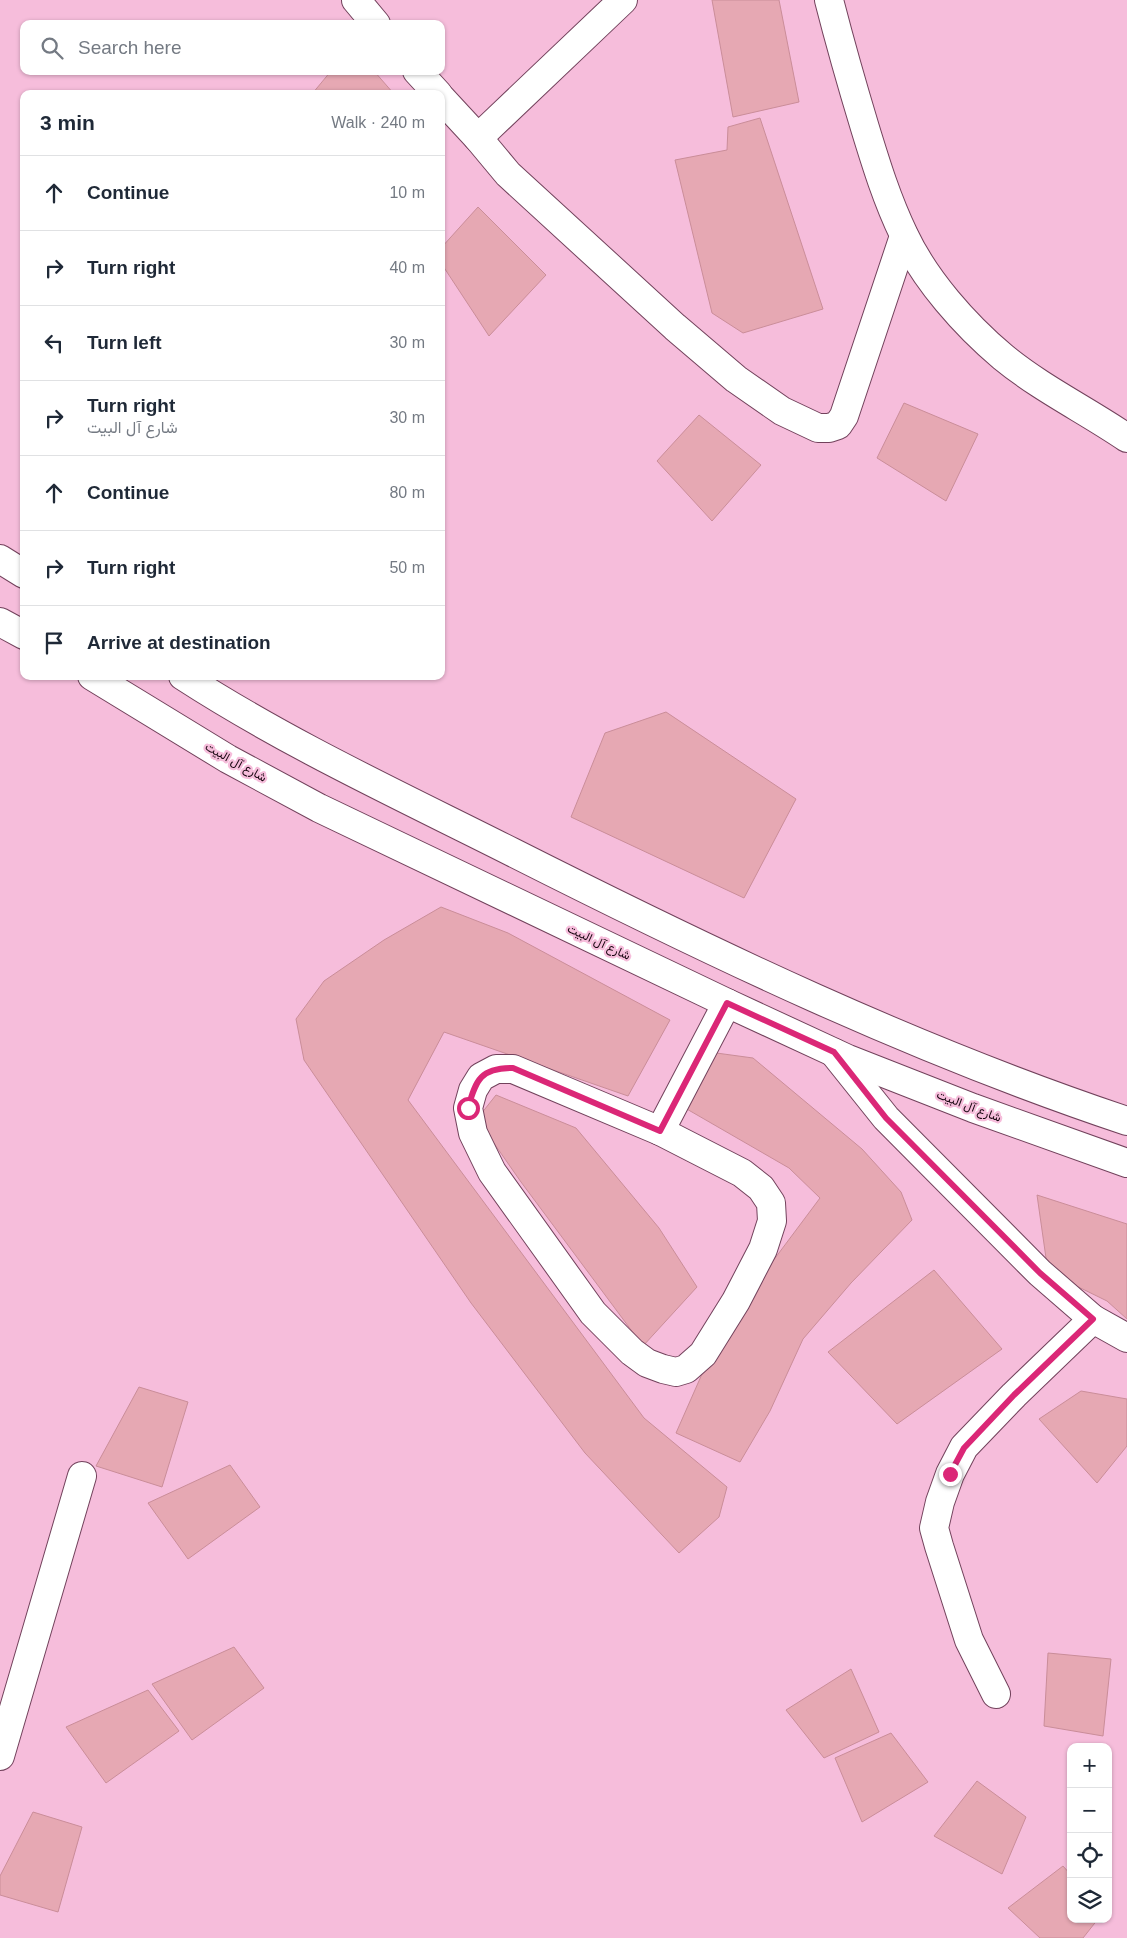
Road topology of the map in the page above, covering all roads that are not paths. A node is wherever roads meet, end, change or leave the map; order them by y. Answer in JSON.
{"nodes":[{"id":1,"x":356,"y":0,"type":"edge"},
{"id":2,"x":623,"y":0,"type":"edge"},
{"id":3,"x":829,"y":0,"type":"edge"},
{"id":4,"x":373,"y":20,"type":"edge"},
{"id":5,"x":421,"y":75,"type":"edge"},
{"id":6,"x":434,"y":90,"type":"edge"},
{"id":7,"x":445,"y":102,"type":"edge"},
{"id":8,"x":478,"y":138,"type":"junction"},
{"id":9,"x":904,"y":236,"type":"junction"},
{"id":10,"x":1127,"y":438,"type":"edge"},
{"id":11,"x":0,"y":559,"type":"edge"},
{"id":12,"x":20,"y":572,"type":"edge"},
{"id":13,"x":0,"y":622,"type":"edge"},
{"id":14,"x":20,"y":634,"type":"edge"},
{"id":15,"x":99,"y":680,"type":"edge"},
{"id":16,"x":190,"y":680,"type":"edge"},
{"id":17,"x":727,"y":1003,"type":"junction"},
{"id":18,"x":834,"y":1052,"type":"junction"},
{"id":19,"x":1127,"y":1121,"type":"edge"},
{"id":20,"x":660,"y":1131,"type":"junction"},
{"id":21,"x":1127,"y":1164,"type":"edge"},
{"id":22,"x":1093,"y":1319,"type":"junction"},
{"id":23,"x":1127,"y":1338,"type":"edge"},
{"id":24,"x":82,"y":1476,"type":"dead end"},
{"id":25,"x":996,"y":1694,"type":"dead end"},
{"id":26,"x":0,"y":1756,"type":"edge"}],
"edges":[{"from":1,"to":4,"type":"street"},
{"from":2,"to":8,"type":"street"},
{"from":3,"to":9,"type":"street"},
{"from":5,"to":6,"type":"street"},
{"from":7,"to":8,"type":"street"},
{"from":8,"to":9,"type":"street"},
{"from":9,"to":10,"type":"street"},
{"from":11,"to":12,"type":"street"},
{"from":13,"to":14,"type":"street"},
{"from":15,"to":17,"type":"street","name":"شارع آل البيت"},
{"from":16,"to":19,"type":"street"},
{"from":17,"to":18,"type":"street","name":"شارع آل البيت"},
{"from":17,"to":20,"type":"street"},
{"from":18,"to":21,"type":"street","name":"شارع آل البيت"},
{"from":18,"to":22,"type":"street"},
{"from":20,"to":20,"type":"street"},
{"from":22,"to":23,"type":"street"},
{"from":22,"to":25,"type":"street"},
{"from":24,"to":26,"type":"street"}]}
